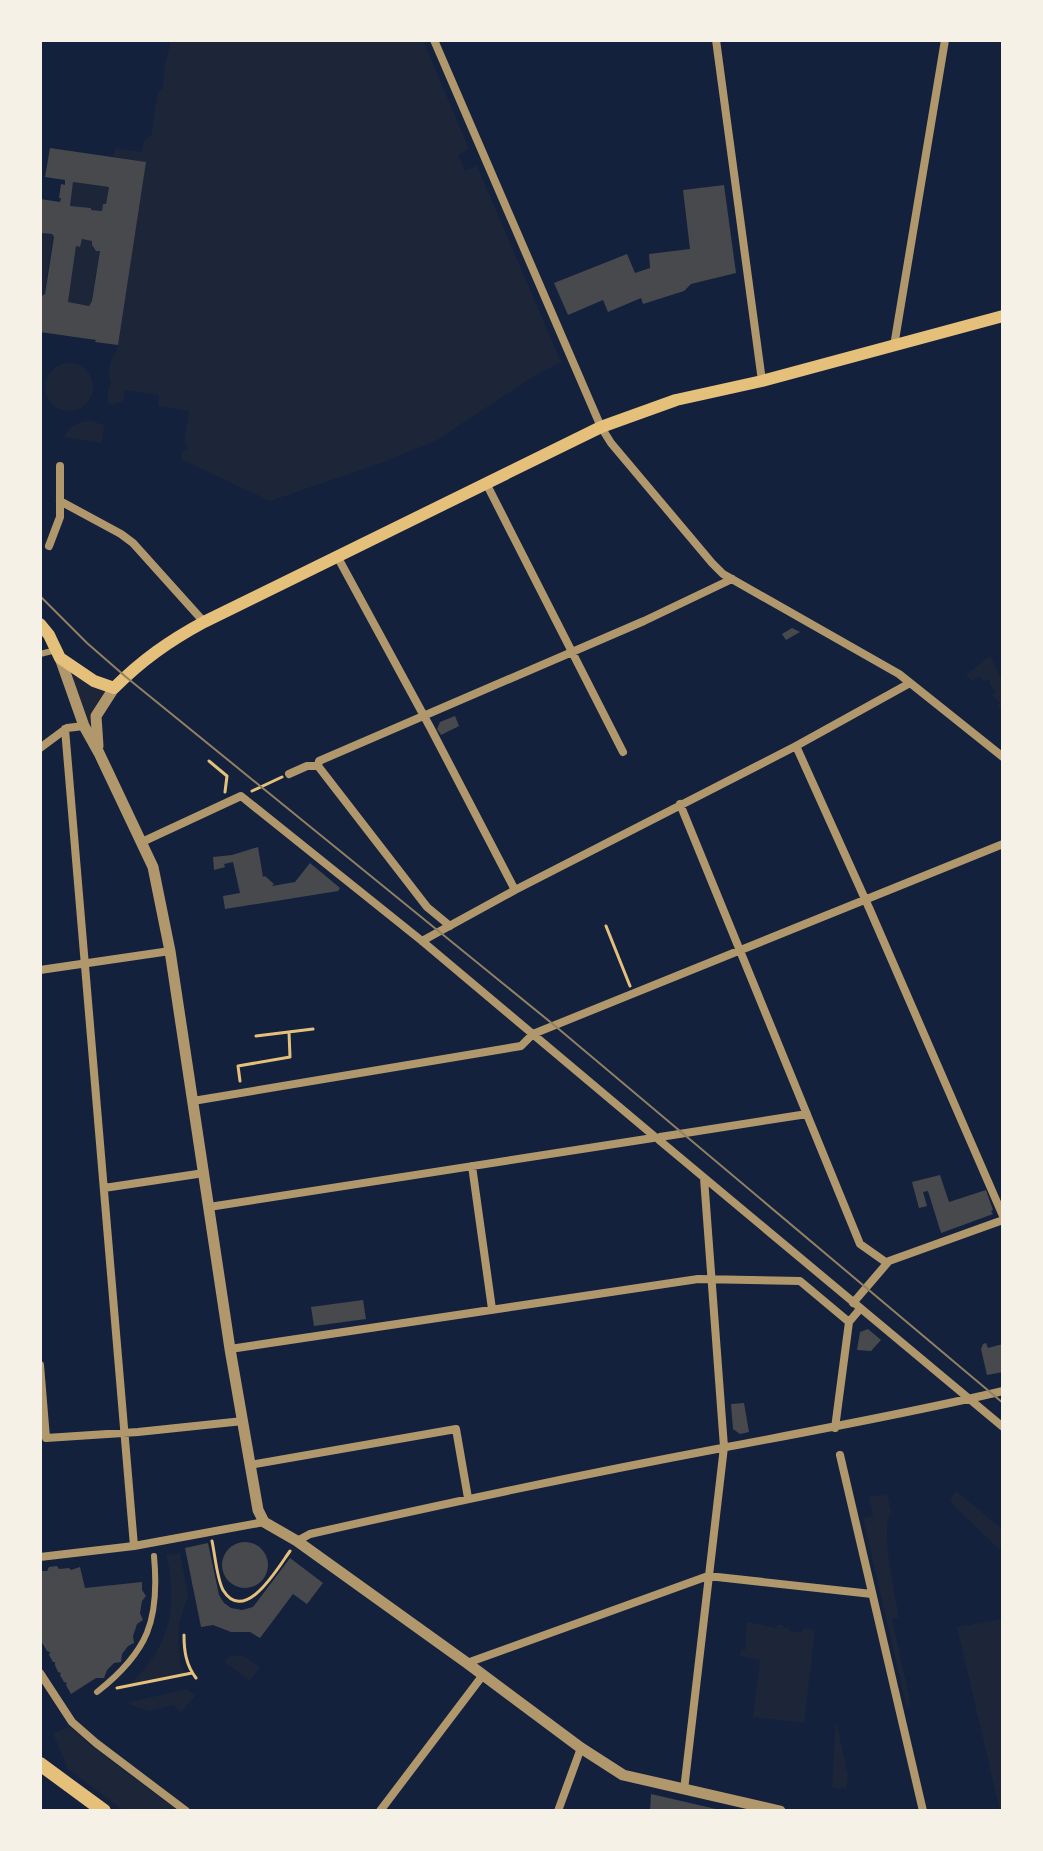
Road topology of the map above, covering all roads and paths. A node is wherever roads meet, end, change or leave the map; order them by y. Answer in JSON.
{"nodes":[{"id":1,"x":434,"y":40,"type":"edge"},
{"id":2,"x":716,"y":40,"type":"edge"},
{"id":3,"x":945,"y":40,"type":"edge"},
{"id":4,"x":1003,"y":316,"type":"edge"},
{"id":5,"x":894,"y":346,"type":"junction"},
{"id":6,"x":762,"y":381,"type":"junction"},
{"id":7,"x":601,"y":427,"type":"junction"},
{"id":8,"x":60,"y":466,"type":"dead end"},
{"id":9,"x":486,"y":483,"type":"junction"},
{"id":10,"x":60,"y":501,"type":"junction"},
{"id":11,"x":49,"y":546,"type":"dead end"},
{"id":12,"x":337,"y":556,"type":"junction"},
{"id":13,"x":732,"y":579,"type":"junction"},
{"id":14,"x":40,"y":624,"type":"edge"},
{"id":15,"x":199,"y":625,"type":"junction"},
{"id":16,"x":572,"y":651,"type":"junction"},
{"id":17,"x":40,"y":654,"type":"edge"},
{"id":18,"x":58,"y":654,"type":"junction"},
{"id":19,"x":910,"y":683,"type":"junction"},
{"id":20,"x":114,"y":688,"type":"junction"},
{"id":21,"x":424,"y":717,"type":"junction"},
{"id":22,"x":65,"y":729,"type":"junction"},
{"id":23,"x":90,"y":733,"type":"junction"},
{"id":24,"x":796,"y":746,"type":"junction"},
{"id":25,"x":40,"y":748,"type":"edge"},
{"id":26,"x":623,"y":752,"type":"dead end"},
{"id":27,"x":1001,"y":753,"type":"edge"},
{"id":28,"x":209,"y":761,"type":"dead end"},
{"id":29,"x":318,"y":766,"type":"junction"},
{"id":30,"x":289,"y":774,"type":"dead end"},
{"id":31,"x":227,"y":776,"type":"dead end"},
{"id":32,"x":271,"y":782,"type":"dead end"},
{"id":33,"x":241,"y":796,"type":"junction"},
{"id":34,"x":680,"y":804,"type":"junction"},
{"id":35,"x":142,"y":842,"type":"junction"},
{"id":36,"x":1003,"y":844,"type":"edge"},
{"id":37,"x":515,"y":890,"type":"junction"},
{"id":38,"x":865,"y":900,"type":"junction"},
{"id":39,"x":450,"y":926,"type":"junction"},
{"id":40,"x":606,"y":926,"type":"dead end"},
{"id":41,"x":422,"y":941,"type":"junction"},
{"id":42,"x":740,"y":950,"type":"junction"},
{"id":43,"x":170,"y":951,"type":"junction"},
{"id":44,"x":85,"y":963,"type":"junction"},
{"id":45,"x":40,"y":970,"type":"edge"},
{"id":46,"x":633,"y":994,"type":"junction"},
{"id":47,"x":313,"y":1029,"type":"dead end"},
{"id":48,"x":289,"y":1032,"type":"junction"},
{"id":49,"x":533,"y":1034,"type":"junction"},
{"id":50,"x":256,"y":1036,"type":"dead end"},
{"id":51,"x":242,"y":1093,"type":"junction"},
{"id":52,"x":193,"y":1101,"type":"junction"},
{"id":53,"x":807,"y":1114,"type":"junction"},
{"id":54,"x":657,"y":1138,"type":"junction"},
{"id":55,"x":472,"y":1166,"type":"junction"},
{"id":56,"x":204,"y":1173,"type":"junction"},
{"id":57,"x":704,"y":1178,"type":"junction"},
{"id":58,"x":104,"y":1188,"type":"junction"},
{"id":59,"x":209,"y":1207,"type":"junction"},
{"id":60,"x":1003,"y":1218,"type":"edge"},
{"id":61,"x":887,"y":1263,"type":"junction"},
{"id":62,"x":712,"y":1278,"type":"junction"},
{"id":63,"x":857,"y":1306,"type":"junction"},
{"id":64,"x":492,"y":1309,"type":"junction"},
{"id":65,"x":849,"y":1322,"type":"junction"},
{"id":66,"x":230,"y":1349,"type":"junction"},
{"id":67,"x":40,"y":1365,"type":"edge"},
{"id":68,"x":1001,"y":1391,"type":"edge"},
{"id":69,"x":969,"y":1399,"type":"junction"},
{"id":70,"x":243,"y":1421,"type":"junction"},
{"id":71,"x":1003,"y":1427,"type":"edge"},
{"id":72,"x":835,"y":1428,"type":"junction"},
{"id":73,"x":125,"y":1433,"type":"junction"},
{"id":74,"x":724,"y":1447,"type":"junction"},
{"id":75,"x":840,"y":1455,"type":"dead end"},
{"id":76,"x":250,"y":1465,"type":"junction"},
{"id":77,"x":468,"y":1498,"type":"junction"},
{"id":78,"x":264,"y":1522,"type":"junction"},
{"id":79,"x":210,"y":1532,"type":"junction"},
{"id":80,"x":297,"y":1541,"type":"junction"},
{"id":81,"x":134,"y":1546,"type":"junction"},
{"id":82,"x":154,"y":1556,"type":"dead end"},
{"id":83,"x":40,"y":1557,"type":"edge"},
{"id":84,"x":708,"y":1576,"type":"junction"},
{"id":85,"x":872,"y":1594,"type":"junction"},
{"id":86,"x":184,"y":1635,"type":"dead end"},
{"id":87,"x":467,"y":1663,"type":"junction"},
{"id":88,"x":40,"y":1673,"type":"edge"},
{"id":89,"x":192,"y":1673,"type":"junction"},
{"id":90,"x":483,"y":1675,"type":"junction"},
{"id":91,"x":196,"y":1678,"type":"dead end"},
{"id":92,"x":97,"y":1692,"type":"joint"},
{"id":93,"x":581,"y":1748,"type":"junction"},
{"id":94,"x":40,"y":1764,"type":"edge"},
{"id":95,"x":684,"y":1790,"type":"junction"},
{"id":96,"x":104,"y":1811,"type":"edge"},
{"id":97,"x":186,"y":1811,"type":"edge"},
{"id":98,"x":380,"y":1811,"type":"edge"},
{"id":99,"x":558,"y":1811,"type":"edge"},
{"id":100,"x":780,"y":1811,"type":"edge"},
{"id":101,"x":923,"y":1811,"type":"edge"}],
"edges":[{"from":1,"to":7,"type":"street"},
{"from":2,"to":6,"type":"street"},
{"from":3,"to":5,"type":"street"},
{"from":4,"to":5,"type":"main road"},
{"from":5,"to":6,"type":"main road"},
{"from":6,"to":7,"type":"main road"},
{"from":7,"to":9,"type":"main road"},
{"from":7,"to":13,"type":"street"},
{"from":8,"to":10,"type":"street"},
{"from":9,"to":12,"type":"main road"},
{"from":9,"to":16,"type":"street"},
{"from":10,"to":11,"type":"street"},
{"from":10,"to":15,"type":"street"},
{"from":12,"to":15,"type":"main road"},
{"from":12,"to":21,"type":"street"},
{"from":13,"to":16,"type":"street"},
{"from":13,"to":19,"type":"street"},
{"from":14,"to":18,"type":"main road"},
{"from":15,"to":20,"type":"main road"},
{"from":16,"to":21,"type":"street"},
{"from":16,"to":26,"type":"street"},
{"from":17,"to":18,"type":"street"},
{"from":18,"to":20,"type":"main road"},
{"from":18,"to":23,"type":"street"},
{"from":19,"to":24,"type":"street"},
{"from":19,"to":27,"type":"street"},
{"from":20,"to":23,"type":"street"},
{"from":21,"to":29,"type":"street"},
{"from":21,"to":37,"type":"street"},
{"from":22,"to":23,"type":"street"},
{"from":22,"to":25,"type":"street"},
{"from":22,"to":44,"type":"street"},
{"from":23,"to":35,"type":"street"},
{"from":24,"to":34,"type":"street"},
{"from":24,"to":38,"type":"street"},
{"from":28,"to":31,"type":"path"},
{"from":29,"to":30,"type":"street"},
{"from":29,"to":39,"type":"street"},
{"from":32,"to":33,"type":"path"},
{"from":33,"to":35,"type":"street"},
{"from":33,"to":41,"type":"street"},
{"from":34,"to":37,"type":"street"},
{"from":34,"to":42,"type":"street"},
{"from":35,"to":43,"type":"street"},
{"from":36,"to":38,"type":"street"},
{"from":37,"to":39,"type":"street"},
{"from":38,"to":42,"type":"street"},
{"from":38,"to":60,"type":"street"},
{"from":39,"to":41,"type":"street"},
{"from":40,"to":46,"type":"path"},
{"from":41,"to":49,"type":"street"},
{"from":42,"to":46,"type":"street"},
{"from":42,"to":53,"type":"street"},
{"from":43,"to":44,"type":"street"},
{"from":43,"to":52,"type":"street"},
{"from":44,"to":45,"type":"street"},
{"from":44,"to":58,"type":"street"},
{"from":46,"to":49,"type":"street"},
{"from":47,"to":48,"type":"path"},
{"from":48,"to":50,"type":"path"},
{"from":48,"to":51,"type":"path"},
{"from":49,"to":51,"type":"street"},
{"from":49,"to":54,"type":"street"},
{"from":51,"to":52,"type":"street"},
{"from":52,"to":56,"type":"street"},
{"from":53,"to":54,"type":"street"},
{"from":53,"to":61,"type":"street"},
{"from":54,"to":55,"type":"street"},
{"from":54,"to":57,"type":"street"},
{"from":55,"to":59,"type":"street"},
{"from":55,"to":64,"type":"street"},
{"from":56,"to":58,"type":"street"},
{"from":56,"to":59,"type":"street"},
{"from":57,"to":62,"type":"street"},
{"from":57,"to":63,"type":"street"},
{"from":58,"to":73,"type":"street"},
{"from":59,"to":66,"type":"street"},
{"from":60,"to":61,"type":"street"},
{"from":61,"to":63,"type":"street"},
{"from":62,"to":64,"type":"street"},
{"from":62,"to":65,"type":"street"},
{"from":62,"to":74,"type":"street"},
{"from":63,"to":65,"type":"street"},
{"from":63,"to":69,"type":"street"},
{"from":64,"to":66,"type":"street"},
{"from":65,"to":72,"type":"street"},
{"from":66,"to":70,"type":"street"},
{"from":67,"to":73,"type":"street"},
{"from":68,"to":69,"type":"street"},
{"from":69,"to":71,"type":"street"},
{"from":69,"to":72,"type":"street"},
{"from":70,"to":73,"type":"street"},
{"from":70,"to":76,"type":"street"},
{"from":72,"to":74,"type":"street"},
{"from":73,"to":81,"type":"street"},
{"from":74,"to":77,"type":"street"},
{"from":74,"to":84,"type":"street"},
{"from":75,"to":85,"type":"street"},
{"from":76,"to":77,"type":"street"},
{"from":76,"to":78,"type":"street"},
{"from":77,"to":80,"type":"street"},
{"from":78,"to":79,"type":"street"},
{"from":78,"to":80,"type":"street"},
{"from":79,"to":80,"type":"path"},
{"from":79,"to":81,"type":"street"},
{"from":80,"to":87,"type":"street"},
{"from":81,"to":83,"type":"street"},
{"from":82,"to":92,"type":"street"},
{"from":84,"to":85,"type":"street"},
{"from":84,"to":87,"type":"street"},
{"from":84,"to":95,"type":"street"},
{"from":85,"to":101,"type":"street"},
{"from":86,"to":89,"type":"path"},
{"from":87,"to":90,"type":"street"},
{"from":88,"to":97,"type":"street"},
{"from":89,"to":91,"type":"path"},
{"from":89,"to":92,"type":"path"},
{"from":90,"to":93,"type":"street"},
{"from":90,"to":98,"type":"street"},
{"from":93,"to":95,"type":"street"},
{"from":93,"to":99,"type":"street"},
{"from":94,"to":96,"type":"main road"},
{"from":95,"to":100,"type":"street"}]}
